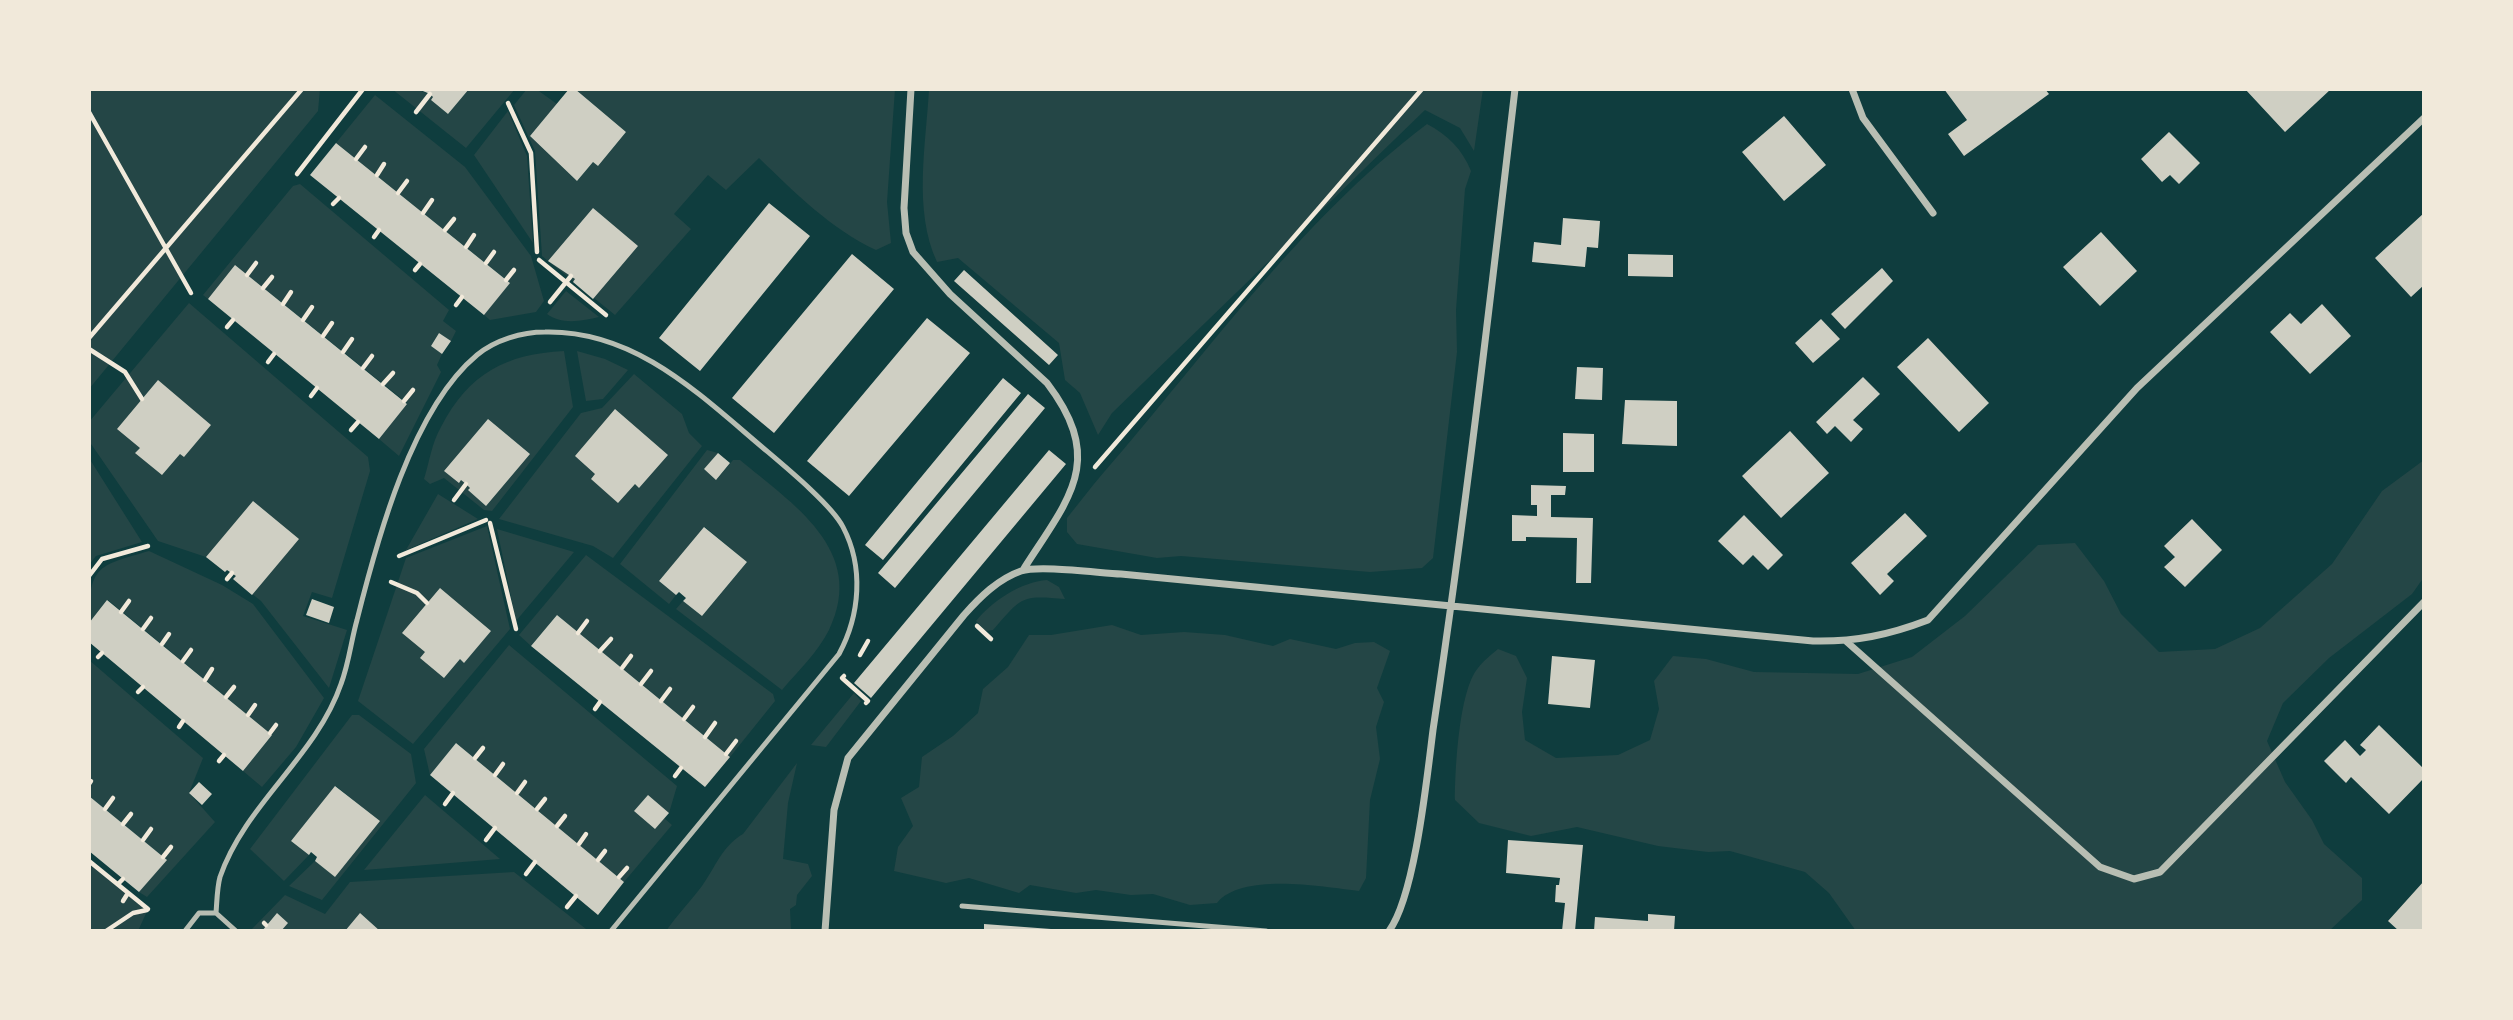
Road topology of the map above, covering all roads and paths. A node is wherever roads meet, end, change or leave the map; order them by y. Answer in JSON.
{"nodes":[{"id":1,"x":302,"y":89,"type":"edge"},
{"id":2,"x":363,"y":89,"type":"edge"},
{"id":3,"x":911,"y":89,"type":"edge"},
{"id":4,"x":1422,"y":89,"type":"edge"},
{"id":5,"x":1515,"y":89,"type":"edge"},
{"id":6,"x":1852,"y":89,"type":"edge"},
{"id":7,"x":430,"y":94,"type":"dead end"},
{"id":8,"x":508,"y":103,"type":"dead end"},
{"id":9,"x":416,"y":112,"type":"dead end"},
{"id":10,"x":89,"y":113,"type":"edge"},
{"id":11,"x":2424,"y":118,"type":"edge"},
{"id":12,"x":365,"y":147,"type":"dead end"},
{"id":13,"x":356,"y":159,"type":"dead end"},
{"id":14,"x":384,"y":164,"type":"dead end"},
{"id":15,"x":297,"y":174,"type":"dead end"},
{"id":16,"x":377,"y":175,"type":"dead end"},
{"id":17,"x":407,"y":181,"type":"dead end"},
{"id":18,"x":398,"y":193,"type":"dead end"},
{"id":19,"x":339,"y":198,"type":"dead end"},
{"id":20,"x":432,"y":200,"type":"dead end"},
{"id":21,"x":333,"y":204,"type":"dead end"},
{"id":22,"x":423,"y":212,"type":"dead end"},
{"id":23,"x":1933,"y":213,"type":"dead end"},
{"id":24,"x":454,"y":219,"type":"dead end"},
{"id":25,"x":379,"y":230,"type":"dead end"},
{"id":26,"x":445,"y":230,"type":"dead end"},
{"id":27,"x":474,"y":235,"type":"dead end"},
{"id":28,"x":374,"y":237,"type":"dead end"},
{"id":29,"x":466,"y":247,"type":"dead end"},
{"id":30,"x":167,"y":248,"type":"junction"},
{"id":31,"x":494,"y":252,"type":"dead end"},
{"id":32,"x":537,"y":252,"type":"dead end"},
{"id":33,"x":539,"y":260,"type":"dead end"},
{"id":34,"x":256,"y":263,"type":"dead end"},
{"id":35,"x":486,"y":263,"type":"dead end"},
{"id":36,"x":420,"y":264,"type":"dead end"},
{"id":37,"x":415,"y":270,"type":"dead end"},
{"id":38,"x":514,"y":270,"type":"dead end"},
{"id":39,"x":247,"y":275,"type":"dead end"},
{"id":40,"x":571,"y":276,"type":"dead end"},
{"id":41,"x":272,"y":277,"type":"dead end"},
{"id":42,"x":506,"y":280,"type":"dead end"},
{"id":43,"x":567,"y":282,"type":"junction"},
{"id":44,"x":263,"y":288,"type":"dead end"},
{"id":45,"x":292,"y":292,"type":"dead end"},
{"id":46,"x":191,"y":293,"type":"dead end"},
{"id":47,"x":462,"y":297,"type":"dead end"},
{"id":48,"x":550,"y":302,"type":"dead end"},
{"id":49,"x":283,"y":304,"type":"dead end"},
{"id":50,"x":456,"y":305,"type":"dead end"},
{"id":51,"x":312,"y":307,"type":"dead end"},
{"id":52,"x":607,"y":315,"type":"dead end"},
{"id":53,"x":233,"y":320,"type":"dead end"},
{"id":54,"x":303,"y":320,"type":"dead end"},
{"id":55,"x":332,"y":323,"type":"dead end"},
{"id":56,"x":227,"y":327,"type":"dead end"},
{"id":57,"x":323,"y":336,"type":"dead end"},
{"id":58,"x":89,"y":338,"type":"edge"},
{"id":59,"x":352,"y":339,"type":"dead end"},
{"id":60,"x":89,"y":349,"type":"edge"},
{"id":61,"x":343,"y":352,"type":"dead end"},
{"id":62,"x":274,"y":354,"type":"dead end"},
{"id":63,"x":372,"y":356,"type":"dead end"},
{"id":64,"x":268,"y":362,"type":"dead end"},
{"id":65,"x":363,"y":368,"type":"dead end"},
{"id":66,"x":393,"y":373,"type":"dead end"},
{"id":67,"x":383,"y":384,"type":"dead end"},
{"id":68,"x":317,"y":388,"type":"dead end"},
{"id":69,"x":413,"y":390,"type":"dead end"},
{"id":70,"x":311,"y":396,"type":"dead end"},
{"id":71,"x":142,"y":399,"type":"dead end"},
{"id":72,"x":404,"y":401,"type":"dead end"},
{"id":73,"x":358,"y":422,"type":"dead end"},
{"id":74,"x":351,"y":430,"type":"dead end"},
{"id":75,"x":466,"y":484,"type":"dead end"},
{"id":76,"x":1069,"y":497,"type":"junction"},
{"id":77,"x":454,"y":500,"type":"dead end"},
{"id":78,"x":148,"y":546,"type":"dead end"},
{"id":79,"x":399,"y":556,"type":"dead end"},
{"id":80,"x":1023,"y":570,"type":"junction"},
{"id":81,"x":232,"y":573,"type":"dead end"},
{"id":82,"x":89,"y":576,"type":"edge"},
{"id":83,"x":227,"y":579,"type":"dead end"},
{"id":84,"x":391,"y":582,"type":"dead end"},
{"id":85,"x":129,"y":601,"type":"dead end"},
{"id":86,"x":427,"y":603,"type":"dead end"},
{"id":87,"x":2424,"y":603,"type":"edge"},
{"id":88,"x":1452,"y":604,"type":"junction"},
{"id":89,"x":121,"y":611,"type":"dead end"},
{"id":90,"x":151,"y":618,"type":"dead end"},
{"id":91,"x":587,"y":621,"type":"dead end"},
{"id":92,"x":977,"y":626,"type":"dead end"},
{"id":93,"x":142,"y":629,"type":"dead end"},
{"id":94,"x":516,"y":629,"type":"dead end"},
{"id":95,"x":578,"y":633,"type":"dead end"},
{"id":96,"x":169,"y":634,"type":"dead end"},
{"id":97,"x":611,"y":639,"type":"dead end"},
{"id":98,"x":991,"y":639,"type":"dead end"},
{"id":99,"x":868,"y":641,"type":"dead end"},
{"id":100,"x":1847,"y":642,"type":"junction"},
{"id":101,"x":162,"y":644,"type":"dead end"},
{"id":102,"x":191,"y":650,"type":"dead end"},
{"id":103,"x":600,"y":651,"type":"dead end"},
{"id":104,"x":631,"y":656,"type":"dead end"},
{"id":105,"x":183,"y":661,"type":"dead end"},
{"id":106,"x":855,"y":662,"type":"dead end"},
{"id":107,"x":622,"y":668,"type":"dead end"},
{"id":108,"x":212,"y":669,"type":"dead end"},
{"id":109,"x":849,"y":670,"type":"dead end"},
{"id":110,"x":651,"y":671,"type":"dead end"},
{"id":111,"x":205,"y":680,"type":"dead end"},
{"id":112,"x":641,"y":684,"type":"dead end"},
{"id":113,"x":143,"y":687,"type":"dead end"},
{"id":114,"x":234,"y":687,"type":"dead end"},
{"id":115,"x":670,"y":689,"type":"dead end"},
{"id":116,"x":138,"y":692,"type":"dead end"},
{"id":117,"x":226,"y":697,"type":"dead end"},
{"id":118,"x":661,"y":701,"type":"dead end"},
{"id":119,"x":600,"y":702,"type":"dead end"},
{"id":120,"x":256,"y":705,"type":"dead end"},
{"id":121,"x":693,"y":706,"type":"dead end"},
{"id":122,"x":863,"y":706,"type":"dead end"},
{"id":123,"x":595,"y":709,"type":"dead end"},
{"id":124,"x":248,"y":715,"type":"dead end"},
{"id":125,"x":684,"y":719,"type":"dead end"},
{"id":126,"x":183,"y":721,"type":"dead end"},
{"id":127,"x":715,"y":723,"type":"dead end"},
{"id":128,"x":276,"y":725,"type":"dead end"},
{"id":129,"x":178,"y":727,"type":"dead end"},
{"id":130,"x":270,"y":733,"type":"dead end"},
{"id":131,"x":705,"y":737,"type":"dead end"},
{"id":132,"x":736,"y":741,"type":"dead end"},
{"id":133,"x":482,"y":748,"type":"dead end"},
{"id":134,"x":726,"y":754,"type":"dead end"},
{"id":135,"x":224,"y":755,"type":"dead end"},
{"id":136,"x":475,"y":758,"type":"dead end"},
{"id":137,"x":219,"y":761,"type":"dead end"},
{"id":138,"x":503,"y":764,"type":"dead end"},
{"id":139,"x":681,"y":768,"type":"dead end"},
{"id":140,"x":495,"y":775,"type":"dead end"},
{"id":141,"x":675,"y":776,"type":"dead end"},
{"id":142,"x":525,"y":782,"type":"dead end"},
{"id":143,"x":453,"y":793,"type":"dead end"},
{"id":144,"x":517,"y":793,"type":"dead end"},
{"id":145,"x":113,"y":798,"type":"dead end"},
{"id":146,"x":545,"y":799,"type":"dead end"},
{"id":147,"x":444,"y":804,"type":"dead end"},
{"id":148,"x":105,"y":809,"type":"dead end"},
{"id":149,"x":537,"y":809,"type":"dead end"},
{"id":150,"x":131,"y":814,"type":"dead end"},
{"id":151,"x":565,"y":816,"type":"dead end"},
{"id":152,"x":123,"y":824,"type":"dead end"},
{"id":153,"x":557,"y":826,"type":"dead end"},
{"id":154,"x":495,"y":828,"type":"dead end"},
{"id":155,"x":151,"y":830,"type":"dead end"},
{"id":156,"x":586,"y":834,"type":"dead end"},
{"id":157,"x":143,"y":840,"type":"dead end"},
{"id":158,"x":486,"y":840,"type":"dead end"},
{"id":159,"x":579,"y":845,"type":"dead end"},
{"id":160,"x":171,"y":847,"type":"dead end"},
{"id":161,"x":605,"y":851,"type":"dead end"},
{"id":162,"x":163,"y":857,"type":"dead end"},
{"id":163,"x":598,"y":860,"type":"dead end"},
{"id":164,"x":89,"y":861,"type":"edge"},
{"id":165,"x":535,"y":862,"type":"dead end"},
{"id":166,"x":627,"y":868,"type":"dead end"},
{"id":167,"x":526,"y":874,"type":"dead end"},
{"id":168,"x":619,"y":877,"type":"dead end"},
{"id":169,"x":123,"y":879,"type":"dead end"},
{"id":170,"x":118,"y":884,"type":"junction"},
{"id":171,"x":128,"y":893,"type":"junction"},
{"id":172,"x":576,"y":896,"type":"dead end"},
{"id":173,"x":122,"y":901,"type":"dead end"},
{"id":174,"x":962,"y":906,"type":"dead end"},
{"id":175,"x":567,"y":907,"type":"dead end"},
{"id":176,"x":215,"y":913,"type":"junction"},
{"id":177,"x":106,"y":931,"type":"edge"},
{"id":178,"x":185,"y":931,"type":"edge"},
{"id":179,"x":236,"y":931,"type":"edge"},
{"id":180,"x":611,"y":931,"type":"edge"},
{"id":181,"x":825,"y":931,"type":"edge"},
{"id":182,"x":1266,"y":931,"type":"edge"},
{"id":183,"x":1389,"y":931,"type":"edge"}],
"edges":[{"from":1,"to":30,"type":"path"},
{"from":2,"to":15,"type":"path"},
{"from":3,"to":76,"type":"street"},
{"from":4,"to":76,"type":"path"},
{"from":5,"to":88,"type":"street"},
{"from":6,"to":23,"type":"street"},
{"from":7,"to":9,"type":"path"},
{"from":8,"to":32,"type":"path"},
{"from":10,"to":30,"type":"path"},
{"from":11,"to":100,"type":"street"},
{"from":12,"to":13,"type":"path"},
{"from":14,"to":16,"type":"path"},
{"from":17,"to":18,"type":"path"},
{"from":19,"to":21,"type":"path"},
{"from":20,"to":22,"type":"path"},
{"from":24,"to":26,"type":"path"},
{"from":25,"to":28,"type":"path"},
{"from":27,"to":29,"type":"path"},
{"from":30,"to":46,"type":"path"},
{"from":30,"to":58,"type":"path"},
{"from":31,"to":35,"type":"path"},
{"from":33,"to":43,"type":"path"},
{"from":34,"to":39,"type":"path"},
{"from":36,"to":37,"type":"path"},
{"from":38,"to":42,"type":"path"},
{"from":40,"to":43,"type":"path"},
{"from":41,"to":44,"type":"path"},
{"from":43,"to":48,"type":"path"},
{"from":43,"to":52,"type":"path"},
{"from":45,"to":49,"type":"path"},
{"from":47,"to":50,"type":"path"},
{"from":51,"to":54,"type":"path"},
{"from":53,"to":56,"type":"path"},
{"from":55,"to":57,"type":"path"},
{"from":59,"to":61,"type":"path"},
{"from":60,"to":71,"type":"path"},
{"from":62,"to":64,"type":"path"},
{"from":63,"to":65,"type":"path"},
{"from":66,"to":67,"type":"path"},
{"from":68,"to":70,"type":"path"},
{"from":69,"to":72,"type":"path"},
{"from":73,"to":74,"type":"path"},
{"from":75,"to":77,"type":"path"},
{"from":76,"to":80,"type":"street"},
{"from":78,"to":82,"type":"path"},
{"from":79,"to":94,"type":"path"},
{"from":80,"to":88,"type":"street"},
{"from":80,"to":181,"type":"street"},
{"from":81,"to":83,"type":"path"},
{"from":84,"to":86,"type":"path"},
{"from":85,"to":89,"type":"path"},
{"from":87,"to":100,"type":"street"},
{"from":88,"to":100,"type":"street"},
{"from":88,"to":183,"type":"street"},
{"from":90,"to":93,"type":"path"},
{"from":91,"to":95,"type":"path"},
{"from":92,"to":98,"type":"path"},
{"from":96,"to":101,"type":"path"},
{"from":97,"to":103,"type":"path"},
{"from":99,"to":106,"type":"path"},
{"from":102,"to":105,"type":"path"},
{"from":104,"to":107,"type":"path"},
{"from":108,"to":111,"type":"path"},
{"from":109,"to":122,"type":"path"},
{"from":110,"to":112,"type":"path"},
{"from":113,"to":116,"type":"path"},
{"from":114,"to":117,"type":"path"},
{"from":115,"to":118,"type":"path"},
{"from":119,"to":123,"type":"path"},
{"from":120,"to":124,"type":"path"},
{"from":121,"to":125,"type":"path"},
{"from":126,"to":129,"type":"path"},
{"from":127,"to":131,"type":"path"},
{"from":128,"to":130,"type":"path"},
{"from":132,"to":134,"type":"path"},
{"from":133,"to":136,"type":"path"},
{"from":135,"to":137,"type":"path"},
{"from":138,"to":140,"type":"path"},
{"from":139,"to":141,"type":"path"},
{"from":142,"to":144,"type":"path"},
{"from":143,"to":147,"type":"path"},
{"from":145,"to":148,"type":"path"},
{"from":146,"to":149,"type":"path"},
{"from":150,"to":152,"type":"path"},
{"from":151,"to":153,"type":"path"},
{"from":154,"to":158,"type":"path"},
{"from":155,"to":157,"type":"path"},
{"from":156,"to":159,"type":"path"},
{"from":160,"to":162,"type":"path"},
{"from":161,"to":163,"type":"path"},
{"from":164,"to":170,"type":"path"},
{"from":165,"to":167,"type":"path"},
{"from":166,"to":168,"type":"path"},
{"from":169,"to":170,"type":"path"},
{"from":170,"to":171,"type":"path"},
{"from":171,"to":173,"type":"path"},
{"from":171,"to":177,"type":"path"},
{"from":172,"to":175,"type":"path"},
{"from":174,"to":182,"type":"lane"},
{"from":176,"to":178,"type":"lane"},
{"from":176,"to":179,"type":"lane"},
{"from":176,"to":180,"type":"lane"}]}
